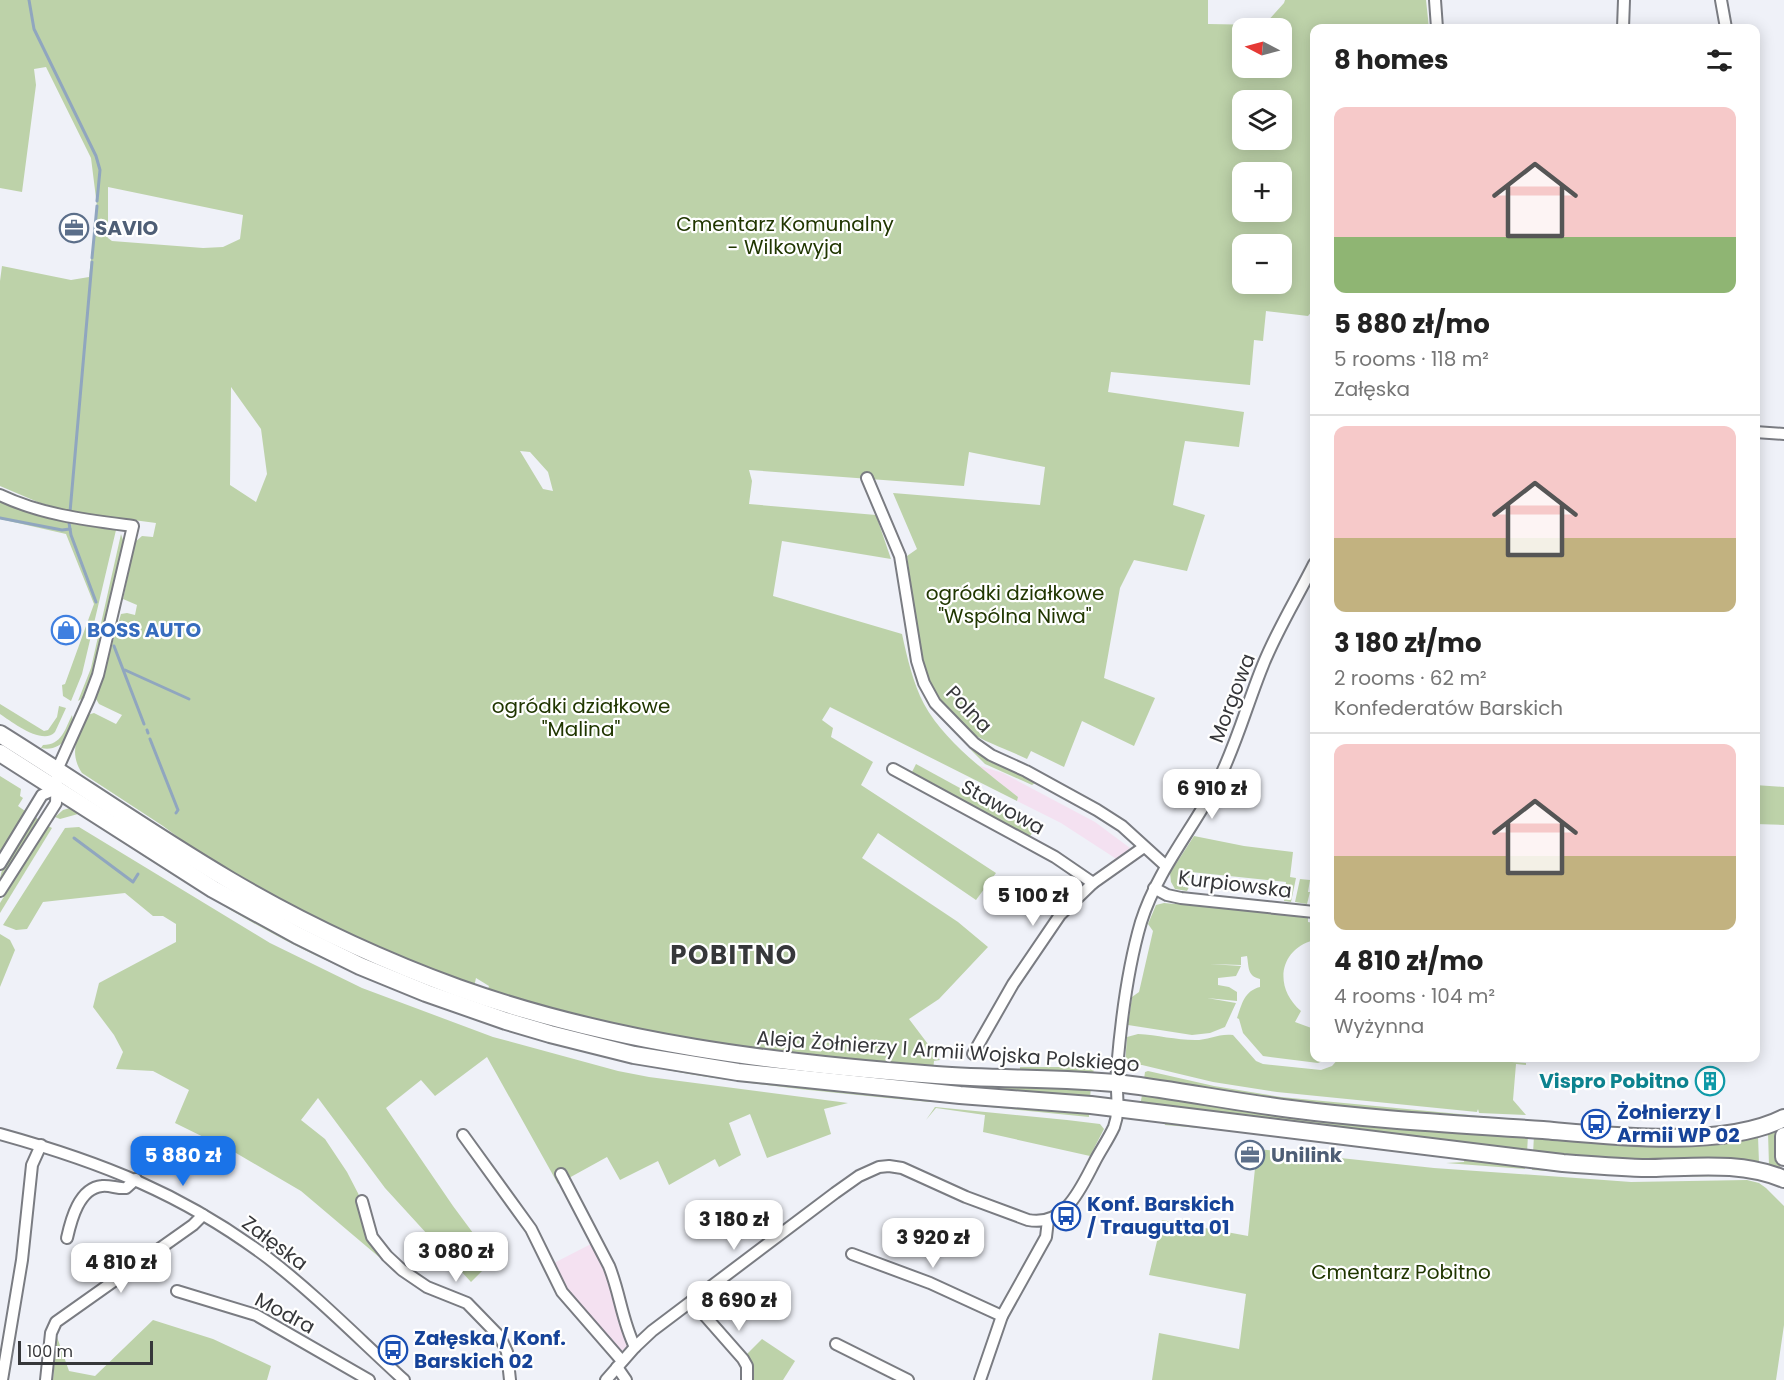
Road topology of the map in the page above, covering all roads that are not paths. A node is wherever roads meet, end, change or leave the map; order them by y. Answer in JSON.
{"nodes":[{"id":1,"x":1435,"y":0,"type":"edge"},
{"id":2,"x":1624,"y":0,"type":"edge"},
{"id":3,"x":1721,"y":0,"type":"edge"},
{"id":4,"x":1437,"y":24,"type":"edge"},
{"id":5,"x":1623,"y":24,"type":"edge"},
{"id":6,"x":1725,"y":24,"type":"edge"},
{"id":7,"x":1760,"y":432,"type":"edge"},
{"id":8,"x":1784,"y":434,"type":"edge"},
{"id":9,"x":867,"y":478,"type":"dead end"},
{"id":10,"x":0,"y":495,"type":"edge"},
{"id":11,"x":1310,"y":572,"type":"edge"},
{"id":12,"x":0,"y":734,"type":"edge"},
{"id":13,"x":0,"y":753,"type":"edge"},
{"id":14,"x":893,"y":769,"type":"dead end"},
{"id":15,"x":57,"y":770,"type":"junction"},
{"id":16,"x":56,"y":789,"type":"junction"},
{"id":17,"x":1144,"y":847,"type":"junction"},
{"id":18,"x":0,"y":864,"type":"edge"},
{"id":19,"x":1166,"y":866,"type":"junction"},
{"id":20,"x":1093,"y":883,"type":"junction"},
{"id":21,"x":1154,"y":888,"type":"junction"},
{"id":22,"x":0,"y":891,"type":"edge"},
{"id":23,"x":1310,"y":912,"type":"edge"},
{"id":24,"x":973,"y":1054,"type":"dead end"},
{"id":25,"x":1116,"y":1083,"type":"junction"},
{"id":26,"x":1118,"y":1108,"type":"junction"},
{"id":27,"x":1784,"y":1118,"type":"edge"},
{"id":28,"x":0,"y":1134,"type":"edge"},
{"id":29,"x":463,"y":1135,"type":"dead end"},
{"id":30,"x":1784,"y":1136,"type":"edge"},
{"id":31,"x":41,"y":1145,"type":"junction"},
{"id":32,"x":1784,"y":1157,"type":"edge"},
{"id":33,"x":561,"y":1174,"type":"dead end"},
{"id":34,"x":136,"y":1179,"type":"junction"},
{"id":35,"x":1784,"y":1179,"type":"edge"},
{"id":36,"x":362,"y":1201,"type":"dead end"},
{"id":37,"x":203,"y":1215,"type":"junction"},
{"id":38,"x":1048,"y":1220,"type":"junction"},
{"id":39,"x":67,"y":1238,"type":"dead end"},
{"id":40,"x":852,"y":1254,"type":"dead end"},
{"id":41,"x":177,"y":1291,"type":"dead end"},
{"id":42,"x":692,"y":1301,"type":"junction"},
{"id":43,"x":1002,"y":1316,"type":"junction"},
{"id":44,"x":836,"y":1344,"type":"dead end"},
{"id":45,"x":635,"y":1347,"type":"junction"},
{"id":46,"x":619,"y":1364,"type":"junction"},
{"id":47,"x":2,"y":1380,"type":"edge"},
{"id":48,"x":46,"y":1380,"type":"edge"},
{"id":49,"x":369,"y":1380,"type":"edge"},
{"id":50,"x":404,"y":1380,"type":"edge"},
{"id":51,"x":510,"y":1380,"type":"edge"},
{"id":52,"x":606,"y":1380,"type":"edge"},
{"id":53,"x":626,"y":1380,"type":"edge"},
{"id":54,"x":747,"y":1380,"type":"edge"},
{"id":55,"x":908,"y":1380,"type":"edge"},
{"id":56,"x":980,"y":1380,"type":"edge"}],
"edges":[{"from":1,"to":4,"type":"street"},
{"from":2,"to":5,"type":"street"},
{"from":3,"to":6,"type":"street"},
{"from":7,"to":8,"type":"street"},
{"from":9,"to":17,"type":"street","name":"Polna"},
{"from":10,"to":15,"type":"street"},
{"from":11,"to":19,"type":"street","name":"Morgowa"},
{"from":12,"to":15,"type":"main road","name":"Aleja Żołnierzy I Armii Wojska Polskiego"},
{"from":13,"to":16,"type":"main road","name":"Aleja Żołnierzy I Armii Wojska Polskiego"},
{"from":14,"to":20,"type":"street","name":"Stawowa"},
{"from":15,"to":16,"type":"street"},
{"from":15,"to":25,"type":"main road","name":"Aleja Żołnierzy I Armii Wojska Polskiego"},
{"from":16,"to":18,"type":"street"},
{"from":16,"to":22,"type":"street"},
{"from":16,"to":26,"type":"main road","name":"Aleja Żołnierzy I Armii Wojska Polskiego"},
{"from":17,"to":19,"type":"street","name":"Polna"},
{"from":17,"to":20,"type":"street"},
{"from":19,"to":21,"type":"street","name":"Morgowa"},
{"from":20,"to":24,"type":"street"},
{"from":21,"to":23,"type":"street","name":"Kurpiowska"},
{"from":21,"to":25,"type":"street","name":"Morgowa"},
{"from":25,"to":26,"type":"street","name":"Morgowa"},
{"from":25,"to":27,"type":"main road","name":"Aleja Żołnierzy I Armii Wojska Polskiego"},
{"from":26,"to":35,"type":"main road","name":"Aleja Żołnierzy I Armii Wojska Polskiego"},
{"from":26,"to":38,"type":"street"},
{"from":28,"to":31,"type":"street","name":"Załęska"},
{"from":29,"to":46,"type":"street"},
{"from":30,"to":32,"type":"main road"},
{"from":31,"to":34,"type":"street","name":"Załęska"},
{"from":31,"to":47,"type":"street"},
{"from":33,"to":45,"type":"street"},
{"from":34,"to":37,"type":"street","name":"Załęska"},
{"from":34,"to":39,"type":"street"},
{"from":36,"to":51,"type":"street"},
{"from":37,"to":48,"type":"street"},
{"from":37,"to":50,"type":"street","name":"Załęska"},
{"from":38,"to":42,"type":"street"},
{"from":38,"to":43,"type":"street"},
{"from":40,"to":43,"type":"street"},
{"from":41,"to":49,"type":"street","name":"Modra"},
{"from":42,"to":45,"type":"street"},
{"from":42,"to":54,"type":"street"},
{"from":43,"to":56,"type":"street"},
{"from":44,"to":55,"type":"street"},
{"from":45,"to":46,"type":"street"},
{"from":46,"to":52,"type":"street"},
{"from":46,"to":53,"type":"street"}]}
